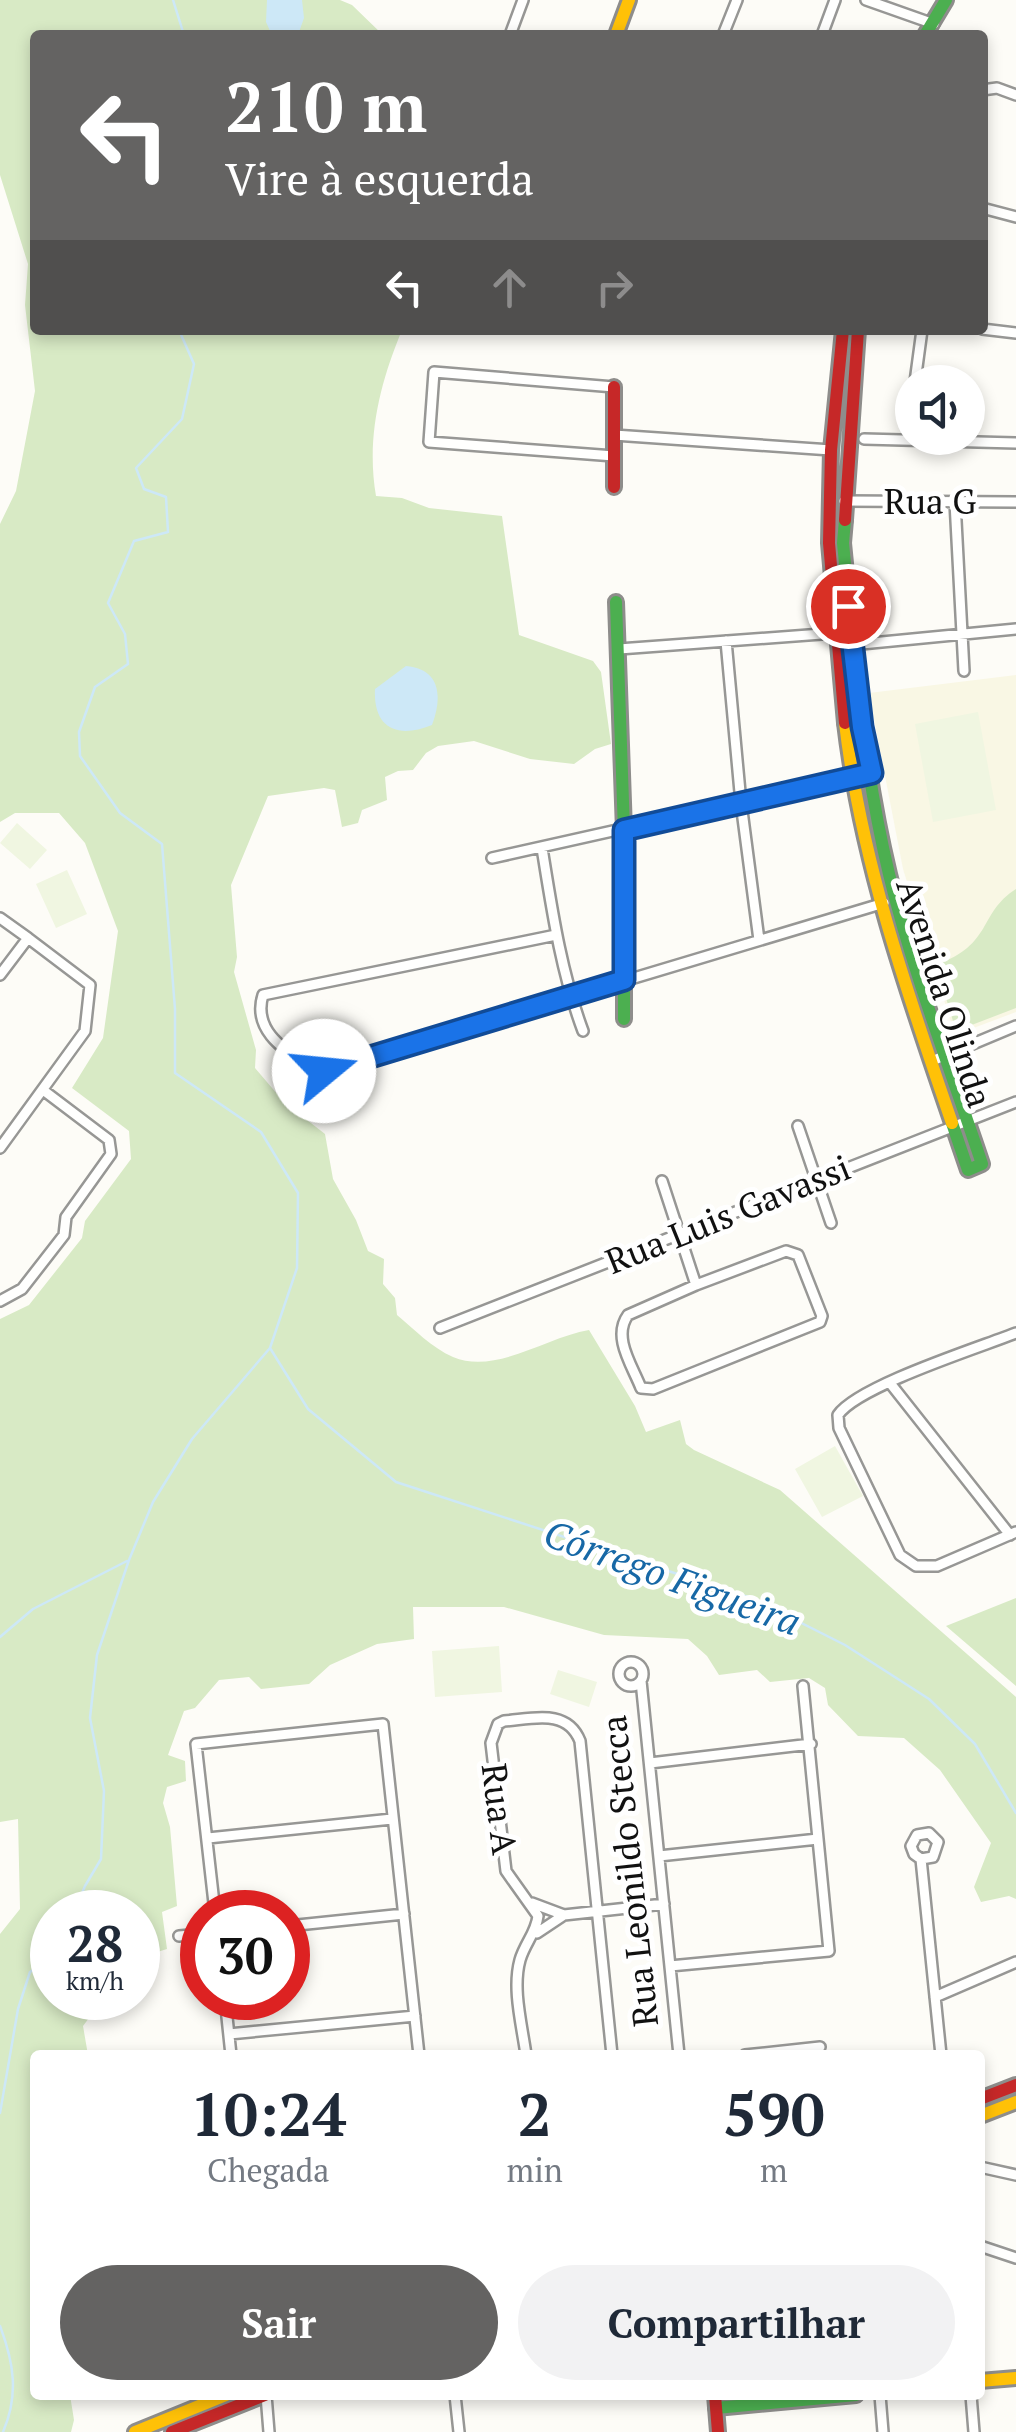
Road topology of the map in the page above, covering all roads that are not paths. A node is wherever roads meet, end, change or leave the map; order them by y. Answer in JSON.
{"nodes":[{"id":1,"x":523,"y":0,"type":"edge"},
{"id":2,"x":629,"y":0,"type":"edge"},
{"id":3,"x":736,"y":0,"type":"edge"},
{"id":4,"x":835,"y":0,"type":"edge"},
{"id":5,"x":866,"y":0,"type":"edge"},
{"id":6,"x":946,"y":0,"type":"edge"},
{"id":7,"x":512,"y":30,"type":"edge"},
{"id":8,"x":618,"y":30,"type":"edge"},
{"id":9,"x":725,"y":30,"type":"edge"},
{"id":10,"x":824,"y":30,"type":"edge"},
{"id":11,"x":929,"y":30,"type":"edge"},
{"id":12,"x":931,"y":30,"type":"edge"},
{"id":13,"x":988,"y":90,"type":"edge"},
{"id":14,"x":1016,"y":95,"type":"edge"},
{"id":15,"x":988,"y":210,"type":"edge"},
{"id":16,"x":1016,"y":217,"type":"edge"},
{"id":17,"x":988,"y":329,"type":"edge"},
{"id":18,"x":1016,"y":334,"type":"edge"},
{"id":19,"x":843,"y":335,"type":"edge"},
{"id":20,"x":857,"y":335,"type":"edge"},
{"id":21,"x":921,"y":335,"type":"edge"},
{"id":22,"x":917,"y":365,"type":"edge"},
{"id":23,"x":614,"y":386,"type":"joint"},
{"id":24,"x":843,"y":402,"type":"junction"},
{"id":25,"x":614,"y":436,"type":"junction"},
{"id":26,"x":864,"y":439,"type":"dead end"},
{"id":27,"x":895,"y":440,"type":"edge"},
{"id":28,"x":985,"y":442,"type":"edge"},
{"id":29,"x":1016,"y":443,"type":"edge"},
{"id":30,"x":831,"y":450,"type":"junction"},
{"id":31,"x":614,"y":456,"type":"junction"},
{"id":32,"x":614,"y":488,"type":"dead end"},
{"id":33,"x":829,"y":500,"type":"junction"},
{"id":34,"x":844,"y":501,"type":"junction"},
{"id":35,"x":956,"y":502,"type":"junction"},
{"id":36,"x":1016,"y":502,"type":"edge"},
{"id":37,"x":616,"y":602,"type":"dead end"},
{"id":38,"x":1016,"y":629,"type":"edge"},
{"id":39,"x":835,"y":632,"type":"junction"},
{"id":40,"x":961,"y":634,"type":"junction"},
{"id":41,"x":726,"y":641,"type":"junction"},
{"id":42,"x":852,"y":645,"type":"junction"},
{"id":43,"x":619,"y":649,"type":"junction"},
{"id":44,"x":964,"y":671,"type":"dead end"},
{"id":45,"x":860,"y":701,"type":"junction"},
{"id":46,"x":843,"y":704,"type":"junction"},
{"id":47,"x":872,"y":773,"type":"junction"},
{"id":48,"x":852,"y":777,"type":"junction"},
{"id":49,"x":741,"y":803,"type":"junction"},
{"id":50,"x":624,"y":830,"type":"junction"},
{"id":51,"x":542,"y":848,"type":"junction"},
{"id":52,"x":492,"y":858,"type":"dead end"},
{"id":53,"x":896,"y":898,"type":"junction"},
{"id":54,"x":882,"y":904,"type":"junction"},
{"id":55,"x":0,"y":918,"type":"edge"},
{"id":56,"x":556,"y":935,"type":"junction"},
{"id":57,"x":28,"y":938,"type":"junction"},
{"id":58,"x":759,"y":940,"type":"junction"},
{"id":59,"x":0,"y":975,"type":"edge"},
{"id":60,"x":624,"y":980,"type":"junction"},
{"id":61,"x":570,"y":996,"type":"junction"},
{"id":62,"x":624,"y":1019,"type":"dead end"},
{"id":63,"x":1016,"y":1026,"type":"edge"},
{"id":64,"x":582,"y":1030,"type":"dead end"},
{"id":65,"x":938,"y":1058,"type":"junction"},
{"id":66,"x":44,"y":1090,"type":"junction"},
{"id":67,"x":1016,"y":1102,"type":"edge"},
{"id":68,"x":961,"y":1124,"type":"junction"},
{"id":69,"x":798,"y":1126,"type":"dead end"},
{"id":70,"x":0,"y":1148,"type":"edge"},
{"id":71,"x":816,"y":1179,"type":"junction"},
{"id":72,"x":662,"y":1181,"type":"dead end"},
{"id":73,"x":832,"y":1223,"type":"dead end"},
{"id":74,"x":679,"y":1234,"type":"junction"},
{"id":75,"x":696,"y":1284,"type":"junction"},
{"id":76,"x":0,"y":1301,"type":"edge"},
{"id":77,"x":440,"y":1328,"type":"dead end"},
{"id":78,"x":1016,"y":1333,"type":"edge"},
{"id":79,"x":890,"y":1383,"type":"junction"},
{"id":80,"x":1013,"y":1533,"type":"edge"},
{"id":81,"x":636,"y":1683,"type":"dead end"},
{"id":82,"x":803,"y":1686,"type":"dead end"},
{"id":83,"x":810,"y":1744,"type":"junction"},
{"id":84,"x":650,"y":1763,"type":"junction"},
{"id":85,"x":392,"y":1820,"type":"junction"},
{"id":86,"x":208,"y":1838,"type":"junction"},
{"id":87,"x":818,"y":1840,"type":"junction"},
{"id":88,"x":659,"y":1856,"type":"junction"},
{"id":89,"x":921,"y":1859,"type":"dead end"},
{"id":90,"x":213,"y":1890,"type":"edge"},
{"id":91,"x":529,"y":1901,"type":"junction"},
{"id":92,"x":664,"y":1904,"type":"junction"},
{"id":93,"x":597,"y":1912,"type":"junction"},
{"id":94,"x":404,"y":1914,"type":"junction"},
{"id":95,"x":564,"y":1915,"type":"junction"},
{"id":96,"x":310,"y":1924,"type":"edge"},
{"id":97,"x":533,"y":1937,"type":"junction"},
{"id":98,"x":1016,"y":1962,"type":"edge"},
{"id":99,"x":670,"y":1966,"type":"junction"},
{"id":100,"x":935,"y":1997,"type":"junction"},
{"id":101,"x":415,"y":2016,"type":"junction"},
{"id":102,"x":227,"y":2020,"type":"edge"},
{"id":103,"x":229,"y":2034,"type":"junction"},
{"id":104,"x":820,"y":2048,"type":"dead end"},
{"id":105,"x":231,"y":2050,"type":"edge"},
{"id":106,"x":418,"y":2050,"type":"edge"},
{"id":107,"x":525,"y":2050,"type":"edge"},
{"id":108,"x":611,"y":2050,"type":"edge"},
{"id":109,"x":678,"y":2050,"type":"edge"},
{"id":110,"x":799,"y":2050,"type":"edge"},
{"id":111,"x":940,"y":2050,"type":"edge"},
{"id":112,"x":1016,"y":2084,"type":"edge"},
{"id":113,"x":985,"y":2097,"type":"edge"},
{"id":114,"x":1016,"y":2102,"type":"edge"},
{"id":115,"x":985,"y":2114,"type":"edge"},
{"id":116,"x":985,"y":2168,"type":"edge"},
{"id":117,"x":1016,"y":2175,"type":"edge"},
{"id":118,"x":985,"y":2248,"type":"edge"},
{"id":119,"x":1016,"y":2258,"type":"edge"},
{"id":120,"x":1016,"y":2378,"type":"edge"},
{"id":121,"x":985,"y":2381,"type":"edge"},
{"id":122,"x":218,"y":2400,"type":"edge"},
{"id":123,"x":248,"y":2400,"type":"edge"},
{"id":124,"x":266,"y":2400,"type":"edge"},
{"id":125,"x":456,"y":2400,"type":"edge"},
{"id":126,"x":755,"y":2400,"type":"edge"},
{"id":127,"x":880,"y":2400,"type":"edge"},
{"id":128,"x":971,"y":2400,"type":"edge"},
{"id":129,"x":715,"y":2402,"type":"edge"},
{"id":130,"x":197,"y":2414,"type":"junction"},
{"id":131,"x":162,"y":2428,"type":"edge"},
{"id":132,"x":135,"y":2432,"type":"edge"},
{"id":133,"x":269,"y":2432,"type":"edge"},
{"id":134,"x":459,"y":2432,"type":"edge"},
{"id":135,"x":718,"y":2432,"type":"edge"},
{"id":136,"x":883,"y":2432,"type":"edge"},
{"id":137,"x":974,"y":2432,"type":"edge"}],
"edges":[{"from":1,"to":7,"type":"street"},
{"from":2,"to":8,"type":"street"},
{"from":3,"to":9,"type":"street"},
{"from":4,"to":10,"type":"street"},
{"from":5,"to":11,"type":"street"},
{"from":6,"to":12,"type":"street"},
{"from":13,"to":14,"type":"street"},
{"from":15,"to":16,"type":"street"},
{"from":17,"to":18,"type":"street"},
{"from":19,"to":24,"type":"street","name":"Avenida Olinda"},
{"from":20,"to":24,"type":"street","name":"Avenida Olinda"},
{"from":21,"to":22,"type":"street"},
{"from":23,"to":25,"type":"street"},
{"from":23,"to":31,"type":"street"},
{"from":24,"to":30,"type":"street","name":"Avenida Olinda"},
{"from":24,"to":34,"type":"street","name":"Avenida Olinda"},
{"from":25,"to":30,"type":"street"},
{"from":25,"to":31,"type":"street"},
{"from":26,"to":27,"type":"street"},
{"from":28,"to":29,"type":"street"},
{"from":30,"to":33,"type":"street","name":"Avenida Olinda"},
{"from":31,"to":32,"type":"street"},
{"from":33,"to":34,"type":"street","name":"Rua G"},
{"from":33,"to":39,"type":"street","name":"Avenida Olinda"},
{"from":34,"to":35,"type":"street","name":"Rua G"},
{"from":34,"to":42,"type":"street","name":"Avenida Olinda"},
{"from":35,"to":36,"type":"street","name":"Rua G"},
{"from":35,"to":40,"type":"street"},
{"from":37,"to":43,"type":"street"},
{"from":38,"to":40,"type":"street"},
{"from":39,"to":41,"type":"street"},
{"from":39,"to":46,"type":"street","name":"Avenida Olinda"},
{"from":40,"to":42,"type":"street"},
{"from":40,"to":44,"type":"street"},
{"from":41,"to":43,"type":"street"},
{"from":41,"to":49,"type":"street"},
{"from":42,"to":45,"type":"street","name":"Avenida Olinda"},
{"from":43,"to":50,"type":"street"},
{"from":45,"to":46,"type":"street"},
{"from":45,"to":47,"type":"street","name":"Avenida Olinda"},
{"from":46,"to":48,"type":"street","name":"Avenida Olinda"},
{"from":47,"to":48,"type":"street"},
{"from":47,"to":53,"type":"street","name":"Avenida Olinda"},
{"from":48,"to":49,"type":"street"},
{"from":48,"to":54,"type":"street","name":"Avenida Olinda"},
{"from":49,"to":50,"type":"street"},
{"from":49,"to":58,"type":"street"},
{"from":50,"to":51,"type":"street"},
{"from":50,"to":60,"type":"street"},
{"from":51,"to":52,"type":"street"},
{"from":51,"to":56,"type":"street"},
{"from":53,"to":54,"type":"street"},
{"from":53,"to":65,"type":"street","name":"Avenida Olinda"},
{"from":54,"to":58,"type":"street"},
{"from":54,"to":65,"type":"street","name":"Avenida Olinda"},
{"from":55,"to":57,"type":"street"},
{"from":56,"to":61,"type":"street"},
{"from":56,"to":61,"type":"street"},
{"from":57,"to":59,"type":"street"},
{"from":57,"to":66,"type":"street"},
{"from":58,"to":60,"type":"street"},
{"from":60,"to":61,"type":"street"},
{"from":60,"to":62,"type":"street"},
{"from":61,"to":64,"type":"street"},
{"from":63,"to":65,"type":"street"},
{"from":65,"to":68,"type":"street","name":"Avenida Olinda"},
{"from":66,"to":70,"type":"street"},
{"from":66,"to":76,"type":"street"},
{"from":67,"to":68,"type":"street","name":"Rua Luis Gavassi"},
{"from":68,"to":71,"type":"street","name":"Rua Luis Gavassi"},
{"from":69,"to":71,"type":"street"},
{"from":71,"to":73,"type":"street"},
{"from":71,"to":74,"type":"street","name":"Rua Luis Gavassi"},
{"from":72,"to":74,"type":"street"},
{"from":74,"to":75,"type":"street"},
{"from":74,"to":77,"type":"street","name":"Rua Luis Gavassi"},
{"from":75,"to":75,"type":"street"},
{"from":78,"to":79,"type":"street"},
{"from":79,"to":80,"type":"street"},
{"from":79,"to":80,"type":"street"},
{"from":81,"to":84,"type":"street","name":"Rua Leonildo Stecca"},
{"from":82,"to":83,"type":"street"},
{"from":83,"to":84,"type":"street"},
{"from":83,"to":87,"type":"street"},
{"from":84,"to":88,"type":"street","name":"Rua Leonildo Stecca"},
{"from":85,"to":86,"type":"street"},
{"from":85,"to":86,"type":"street"},
{"from":85,"to":94,"type":"street"},
{"from":86,"to":90,"type":"street"},
{"from":87,"to":88,"type":"street"},
{"from":87,"to":99,"type":"street"},
{"from":88,"to":92,"type":"street","name":"Rua Leonildo Stecca"},
{"from":89,"to":100,"type":"street"},
{"from":91,"to":93,"type":"street","name":"Rua A"},
{"from":91,"to":95,"type":"street"},
{"from":91,"to":97,"type":"street","name":"Rua A"},
{"from":92,"to":93,"type":"street"},
{"from":92,"to":99,"type":"street","name":"Rua Leonildo Stecca"},
{"from":93,"to":95,"type":"street"},
{"from":93,"to":108,"type":"street"},
{"from":94,"to":96,"type":"street"},
{"from":94,"to":101,"type":"street"},
{"from":95,"to":97,"type":"street"},
{"from":97,"to":107,"type":"street","name":"Rua A"},
{"from":98,"to":100,"type":"street"},
{"from":99,"to":109,"type":"street","name":"Rua Leonildo Stecca"},
{"from":100,"to":111,"type":"street"},
{"from":101,"to":103,"type":"street"},
{"from":101,"to":106,"type":"street"},
{"from":102,"to":103,"type":"street"},
{"from":103,"to":105,"type":"street"},
{"from":104,"to":110,"type":"street"},
{"from":112,"to":113,"type":"street"},
{"from":114,"to":115,"type":"street"},
{"from":116,"to":117,"type":"street"},
{"from":118,"to":119,"type":"street"},
{"from":120,"to":121,"type":"street"},
{"from":122,"to":130,"type":"street"},
{"from":123,"to":130,"type":"street"},
{"from":124,"to":133,"type":"street"},
{"from":125,"to":134,"type":"street"},
{"from":126,"to":129,"type":"street"},
{"from":127,"to":136,"type":"street"},
{"from":128,"to":137,"type":"street"},
{"from":129,"to":135,"type":"street"},
{"from":130,"to":131,"type":"street"},
{"from":131,"to":132,"type":"street"}]}
